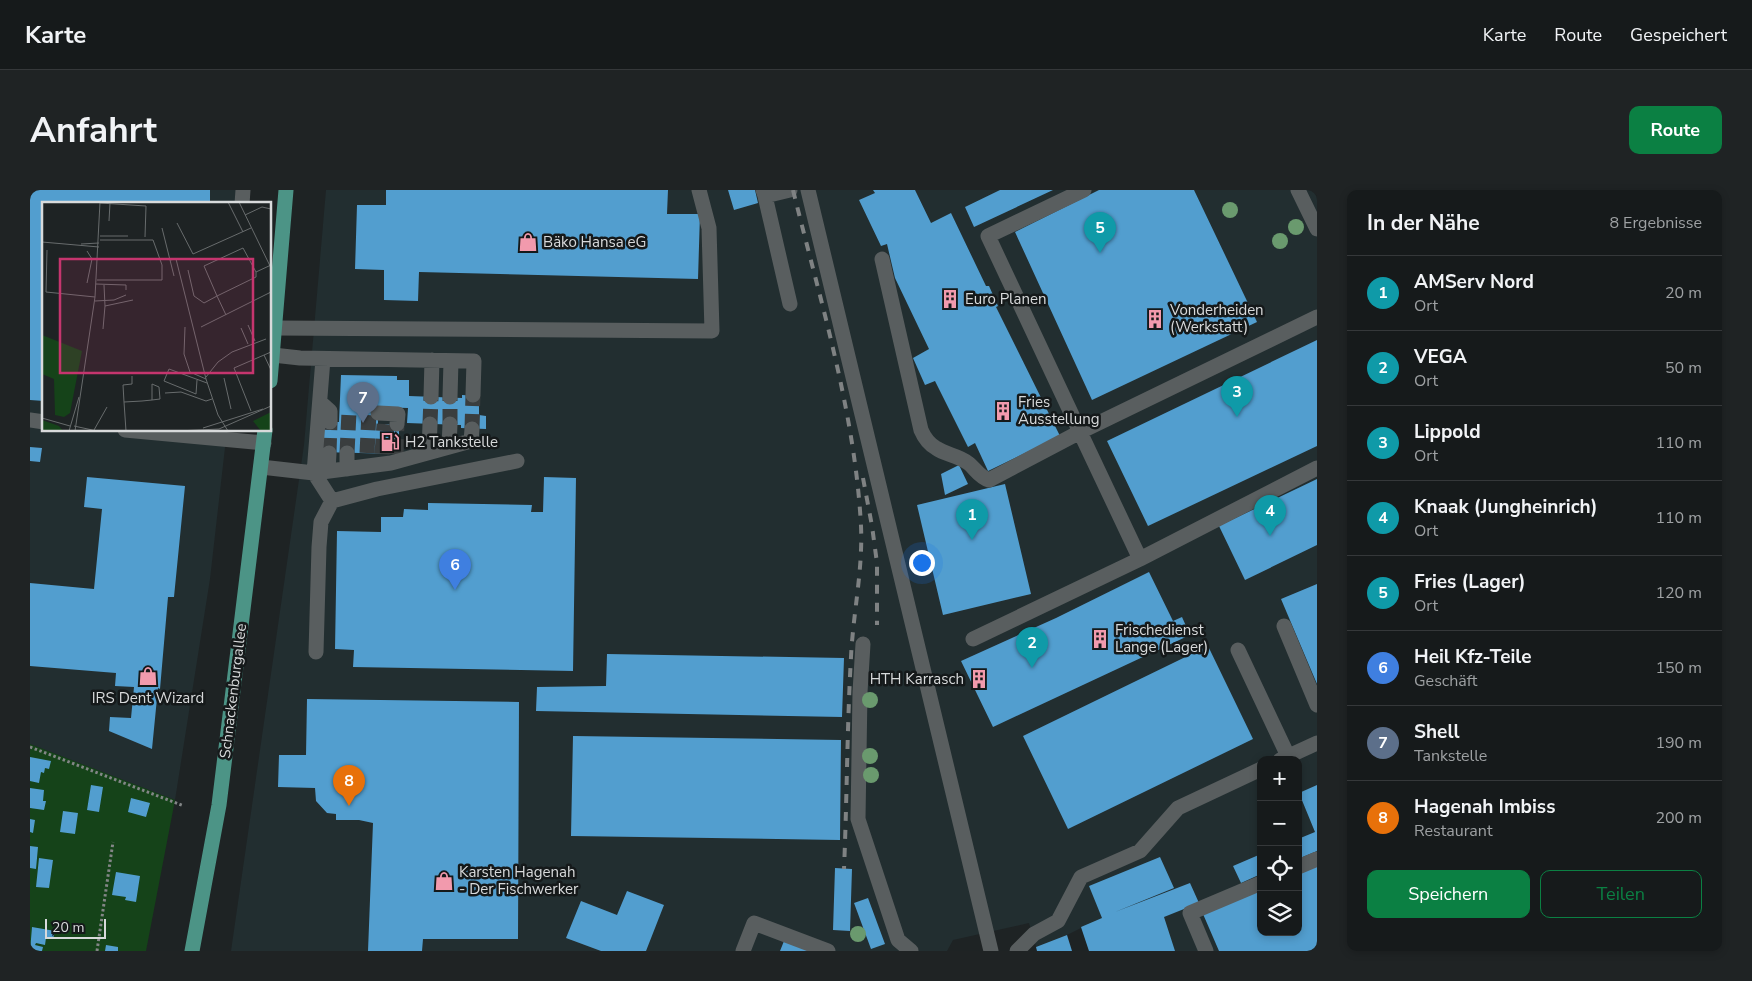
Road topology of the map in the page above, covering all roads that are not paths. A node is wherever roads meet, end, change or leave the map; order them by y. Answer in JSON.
{"nodes":[{"id":1,"x":286,"y":190,"type":"edge"},
{"id":2,"x":699,"y":190,"type":"edge"},
{"id":3,"x":790,"y":190,"type":"edge"},
{"id":4,"x":808,"y":190,"type":"edge"},
{"id":5,"x":1084,"y":190,"type":"edge"},
{"id":6,"x":1298,"y":190,"type":"edge"},
{"id":7,"x":764,"y":193,"type":"edge"},
{"id":8,"x":1317,"y":229,"type":"edge"},
{"id":9,"x":276,"y":246,"type":"edge"},
{"id":10,"x":882,"y":259,"type":"dead end"},
{"id":11,"x":790,"y":304,"type":"dead end"},
{"id":12,"x":1317,"y":317,"type":"edge"},
{"id":13,"x":275,"y":328,"type":"junction"},
{"id":14,"x":273,"y":355,"type":"junction"},
{"id":15,"x":323,"y":359,"type":"junction"},
{"id":16,"x":432,"y":360,"type":"junction"},
{"id":17,"x":452,"y":360,"type":"junction"},
{"id":18,"x":271,"y":372,"type":"edge"},
{"id":19,"x":473,"y":395,"type":"tunnel mouth"},
{"id":20,"x":431,"y":396,"type":"tunnel mouth"},
{"id":21,"x":450,"y":397,"type":"tunnel mouth"},
{"id":22,"x":430,"y":424,"type":"tunnel mouth"},
{"id":23,"x":450,"y":424,"type":"tunnel mouth"},
{"id":24,"x":472,"y":429,"type":"tunnel mouth"},
{"id":25,"x":145,"y":431,"type":"edge"},
{"id":26,"x":1080,"y":432,"type":"junction"},
{"id":27,"x":265,"y":437,"type":"edge"},
{"id":28,"x":449,"y":447,"type":"junction"},
{"id":29,"x":329,"y":452,"type":"tunnel mouth"},
{"id":30,"x":430,"y":452,"type":"junction"},
{"id":31,"x":347,"y":453,"type":"tunnel mouth"},
{"id":32,"x":517,"y":461,"type":"dead end"},
{"id":33,"x":261,"y":467,"type":"junction"},
{"id":34,"x":347,"y":468,"type":"junction"},
{"id":35,"x":1317,"y":468,"type":"edge"},
{"id":36,"x":321,"y":472,"type":"junction"},
{"id":37,"x":332,"y":502,"type":"junction"},
{"id":38,"x":1140,"y":559,"type":"junction"},
{"id":39,"x":1284,"y":626,"type":"dead end"},
{"id":40,"x":973,"y":639,"type":"dead end"},
{"id":41,"x":863,"y":644,"type":"dead end"},
{"id":42,"x":1238,"y":650,"type":"dead end"},
{"id":43,"x":316,"y":652,"type":"dead end"},
{"id":44,"x":1317,"y":706,"type":"edge"},
{"id":45,"x":1317,"y":743,"type":"edge"},
{"id":46,"x":1283,"y":756,"type":"edge"},
{"id":47,"x":1288,"y":756,"type":"edge"},
{"id":48,"x":1257,"y":771,"type":"edge"},
{"id":49,"x":1317,"y":859,"type":"edge"},
{"id":50,"x":1302,"y":865,"type":"edge"},
{"id":51,"x":1257,"y":885,"type":"edge"},
{"id":52,"x":192,"y":951,"type":"edge"},
{"id":53,"x":743,"y":951,"type":"edge"},
{"id":54,"x":828,"y":951,"type":"edge"},
{"id":55,"x":911,"y":951,"type":"edge"},
{"id":56,"x":991,"y":951,"type":"edge"},
{"id":57,"x":1017,"y":951,"type":"edge"},
{"id":58,"x":1206,"y":951,"type":"edge"}],
"edges":[{"from":1,"to":9,"type":"main road"},
{"from":2,"to":13,"type":"lane"},
{"from":3,"to":7,"type":"lane"},
{"from":4,"to":56,"type":"lane"},
{"from":5,"to":26,"type":"lane"},
{"from":6,"to":8,"type":"lane"},
{"from":7,"to":11,"type":"lane"},
{"from":9,"to":13,"type":"main road"},
{"from":10,"to":26,"type":"lane"},
{"from":12,"to":26,"type":"lane"},
{"from":13,"to":14,"type":"main road"},
{"from":14,"to":15,"type":"lane"},
{"from":14,"to":18,"type":"main road"},
{"from":15,"to":16,"type":"lane"},
{"from":15,"to":36,"type":"lane"},
{"from":16,"to":17,"type":"lane"},
{"from":16,"to":20,"type":"lane"},
{"from":17,"to":19,"type":"lane"},
{"from":17,"to":21,"type":"lane"},
{"from":22,"to":30,"type":"lane"},
{"from":23,"to":28,"type":"lane"},
{"from":24,"to":28,"type":"lane"},
{"from":25,"to":27,"type":"lane"},
{"from":26,"to":38,"type":"lane"},
{"from":27,"to":33,"type":"main road","name":"Schnackenburgallee"},
{"from":28,"to":30,"type":"lane"},
{"from":29,"to":36,"type":"lane"},
{"from":30,"to":34,"type":"lane"},
{"from":31,"to":34,"type":"lane"},
{"from":32,"to":37,"type":"lane"},
{"from":33,"to":36,"type":"lane"},
{"from":33,"to":52,"type":"main road","name":"Schnackenburgallee"},
{"from":34,"to":36,"type":"lane"},
{"from":35,"to":38,"type":"lane"},
{"from":36,"to":37,"type":"lane"},
{"from":37,"to":43,"type":"lane"},
{"from":38,"to":40,"type":"lane"},
{"from":39,"to":44,"type":"lane"},
{"from":41,"to":55,"type":"lane"},
{"from":42,"to":46,"type":"lane"},
{"from":45,"to":47,"type":"lane"},
{"from":48,"to":57,"type":"lane"},
{"from":49,"to":50,"type":"lane"},
{"from":51,"to":58,"type":"lane"},
{"from":53,"to":54,"type":"lane"}]}
